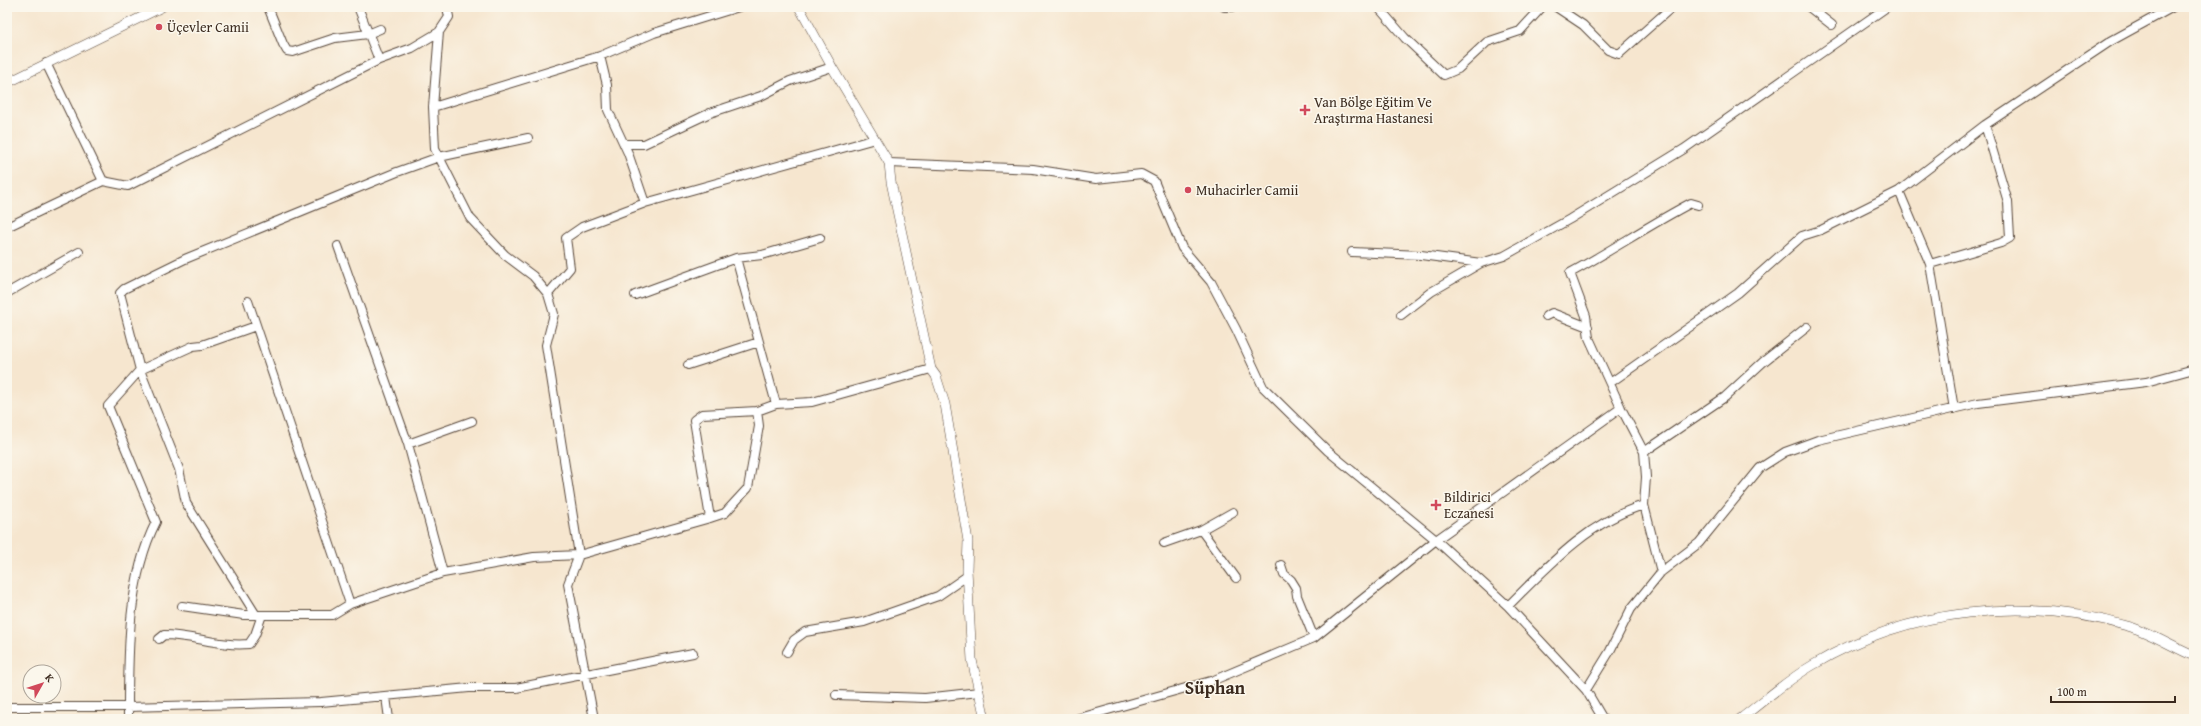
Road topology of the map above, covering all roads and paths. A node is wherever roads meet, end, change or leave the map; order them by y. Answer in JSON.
{"nodes":[{"id":1,"x":162,"y":7,"type":"edge"},
{"id":2,"x":268,"y":7,"type":"edge"},
{"id":3,"x":358,"y":7,"type":"edge"},
{"id":4,"x":447,"y":7,"type":"edge"},
{"id":5,"x":739,"y":7,"type":"edge"},
{"id":6,"x":799,"y":7,"type":"edge"},
{"id":7,"x":1224,"y":7,"type":"edge"},
{"id":8,"x":1233,"y":7,"type":"edge"},
{"id":9,"x":1378,"y":7,"type":"edge"},
{"id":10,"x":1542,"y":7,"type":"edge"},
{"id":11,"x":1556,"y":7,"type":"edge"},
{"id":12,"x":1672,"y":7,"type":"edge"},
{"id":13,"x":1809,"y":7,"type":"edge"},
{"id":14,"x":1887,"y":7,"type":"edge"},
{"id":15,"x":2174,"y":7,"type":"edge"},
{"id":16,"x":1832,"y":25,"type":"dead end"},
{"id":17,"x":380,"y":29,"type":"dead end"},
{"id":18,"x":439,"y":32,"type":"junction"},
{"id":19,"x":368,"y":34,"type":"junction"},
{"id":20,"x":600,"y":56,"type":"junction"},
{"id":21,"x":379,"y":60,"type":"junction"},
{"id":22,"x":46,"y":63,"type":"junction"},
{"id":23,"x":832,"y":67,"type":"junction"},
{"id":24,"x":7,"y":83,"type":"edge"},
{"id":25,"x":433,"y":107,"type":"junction"},
{"id":26,"x":1985,"y":125,"type":"junction"},
{"id":27,"x":528,"y":138,"type":"dead end"},
{"id":28,"x":874,"y":139,"type":"junction"},
{"id":29,"x":624,"y":144,"type":"junction"},
{"id":30,"x":439,"y":157,"type":"junction"},
{"id":31,"x":889,"y":162,"type":"junction"},
{"id":32,"x":103,"y":181,"type":"junction"},
{"id":33,"x":1899,"y":191,"type":"junction"},
{"id":34,"x":645,"y":203,"type":"junction"},
{"id":35,"x":1698,"y":205,"type":"dead end"},
{"id":36,"x":7,"y":227,"type":"edge"},
{"id":37,"x":820,"y":238,"type":"dead end"},
{"id":38,"x":338,"y":246,"type":"dead end"},
{"id":39,"x":79,"y":252,"type":"dead end"},
{"id":40,"x":1352,"y":252,"type":"dead end"},
{"id":41,"x":736,"y":258,"type":"junction"},
{"id":42,"x":1482,"y":263,"type":"junction"},
{"id":43,"x":1930,"y":264,"type":"junction"},
{"id":44,"x":7,"y":293,"type":"edge"},
{"id":45,"x":548,"y":294,"type":"junction"},
{"id":46,"x":635,"y":295,"type":"dead end"},
{"id":47,"x":248,"y":301,"type":"dead end"},
{"id":48,"x":1401,"y":315,"type":"dead end"},
{"id":49,"x":1546,"y":316,"type":"dead end"},
{"id":50,"x":256,"y":326,"type":"junction"},
{"id":51,"x":1588,"y":327,"type":"junction"},
{"id":52,"x":1807,"y":327,"type":"dead end"},
{"id":53,"x":760,"y":342,"type":"junction"},
{"id":54,"x":688,"y":365,"type":"dead end"},
{"id":55,"x":931,"y":369,"type":"junction"},
{"id":56,"x":2194,"y":369,"type":"edge"},
{"id":57,"x":140,"y":370,"type":"junction"},
{"id":58,"x":1610,"y":383,"type":"junction"},
{"id":59,"x":776,"y":404,"type":"junction"},
{"id":60,"x":1620,"y":408,"type":"junction"},
{"id":61,"x":1954,"y":409,"type":"junction"},
{"id":62,"x":757,"y":411,"type":"junction"},
{"id":63,"x":472,"y":421,"type":"dead end"},
{"id":64,"x":408,"y":444,"type":"junction"},
{"id":65,"x":1644,"y":452,"type":"junction"},
{"id":66,"x":1644,"y":505,"type":"junction"},
{"id":67,"x":1233,"y":512,"type":"dead end"},
{"id":68,"x":710,"y":518,"type":"junction"},
{"id":69,"x":1201,"y":530,"type":"junction"},
{"id":70,"x":1436,"y":540,"type":"junction"},
{"id":71,"x":1164,"y":543,"type":"dead end"},
{"id":72,"x":579,"y":555,"type":"junction"},
{"id":73,"x":1281,"y":565,"type":"dead end"},
{"id":74,"x":1661,"y":572,"type":"junction"},
{"id":75,"x":443,"y":573,"type":"junction"},
{"id":76,"x":967,"y":576,"type":"junction"},
{"id":77,"x":1236,"y":578,"type":"dead end"},
{"id":78,"x":350,"y":604,"type":"junction"},
{"id":79,"x":182,"y":606,"type":"dead end"},
{"id":80,"x":1508,"y":606,"type":"junction"},
{"id":81,"x":259,"y":615,"type":"junction"},
{"id":82,"x":1314,"y":638,"type":"junction"},
{"id":83,"x":159,"y":639,"type":"dead end"},
{"id":84,"x":787,"y":652,"type":"dead end"},
{"id":85,"x":693,"y":653,"type":"dead end"},
{"id":86,"x":2194,"y":656,"type":"edge"},
{"id":87,"x":584,"y":674,"type":"junction"},
{"id":88,"x":1586,"y":690,"type":"junction"},
{"id":89,"x":979,"y":692,"type":"junction"},
{"id":90,"x":836,"y":695,"type":"dead end"},
{"id":91,"x":386,"y":697,"type":"junction"},
{"id":92,"x":7,"y":707,"type":"edge"},
{"id":93,"x":128,"y":707,"type":"junction"},
{"id":94,"x":128,"y":719,"type":"edge"},
{"id":95,"x":390,"y":719,"type":"edge"},
{"id":96,"x":594,"y":719,"type":"edge"},
{"id":97,"x":984,"y":719,"type":"edge"},
{"id":98,"x":1076,"y":719,"type":"edge"},
{"id":99,"x":1603,"y":719,"type":"edge"},
{"id":100,"x":1740,"y":719,"type":"edge"}],
"edges":[{"from":1,"to":22,"type":"street"},
{"from":2,"to":19,"type":"street"},
{"from":3,"to":19,"type":"street"},
{"from":4,"to":18,"type":"street"},
{"from":5,"to":20,"type":"street"},
{"from":6,"to":23,"type":"street"},
{"from":7,"to":8,"type":"street"},
{"from":9,"to":10,"type":"street"},
{"from":11,"to":12,"type":"street"},
{"from":13,"to":16,"type":"street"},
{"from":14,"to":42,"type":"street"},
{"from":15,"to":26,"type":"street"},
{"from":17,"to":19,"type":"street"},
{"from":18,"to":21,"type":"street"},
{"from":18,"to":25,"type":"street"},
{"from":19,"to":21,"type":"street"},
{"from":20,"to":25,"type":"street"},
{"from":20,"to":29,"type":"street"},
{"from":21,"to":32,"type":"street"},
{"from":22,"to":24,"type":"street"},
{"from":22,"to":32,"type":"street"},
{"from":23,"to":28,"type":"street"},
{"from":23,"to":29,"type":"street"},
{"from":25,"to":30,"type":"street"},
{"from":26,"to":33,"type":"street"},
{"from":26,"to":43,"type":"street"},
{"from":27,"to":30,"type":"street"},
{"from":28,"to":31,"type":"street"},
{"from":28,"to":34,"type":"street"},
{"from":29,"to":34,"type":"street"},
{"from":30,"to":45,"type":"street"},
{"from":30,"to":57,"type":"street"},
{"from":31,"to":55,"type":"street"},
{"from":31,"to":70,"type":"street"},
{"from":32,"to":36,"type":"street"},
{"from":33,"to":43,"type":"street"},
{"from":33,"to":58,"type":"street"},
{"from":34,"to":45,"type":"street"},
{"from":35,"to":51,"type":"street"},
{"from":37,"to":41,"type":"street"},
{"from":38,"to":64,"type":"street"},
{"from":39,"to":44,"type":"street"},
{"from":40,"to":42,"type":"street"},
{"from":41,"to":46,"type":"street"},
{"from":41,"to":53,"type":"street"},
{"from":42,"to":48,"type":"street"},
{"from":43,"to":61,"type":"street"},
{"from":45,"to":72,"type":"street"},
{"from":47,"to":50,"type":"street"},
{"from":49,"to":51,"type":"street"},
{"from":50,"to":57,"type":"street"},
{"from":50,"to":78,"type":"street"},
{"from":51,"to":58,"type":"street"},
{"from":52,"to":65,"type":"street"},
{"from":53,"to":54,"type":"street"},
{"from":53,"to":59,"type":"street"},
{"from":55,"to":59,"type":"street"},
{"from":55,"to":76,"type":"street"},
{"from":56,"to":61,"type":"street"},
{"from":57,"to":81,"type":"street"},
{"from":57,"to":93,"type":"street"},
{"from":58,"to":60,"type":"street"},
{"from":59,"to":62,"type":"street"},
{"from":60,"to":65,"type":"street"},
{"from":60,"to":70,"type":"street"},
{"from":61,"to":74,"type":"street"},
{"from":62,"to":68,"type":"street"},
{"from":62,"to":68,"type":"street"},
{"from":63,"to":64,"type":"street"},
{"from":64,"to":75,"type":"street"},
{"from":65,"to":66,"type":"street"},
{"from":66,"to":74,"type":"street"},
{"from":66,"to":80,"type":"street"},
{"from":67,"to":69,"type":"street"},
{"from":68,"to":72,"type":"street"},
{"from":69,"to":71,"type":"street"},
{"from":69,"to":77,"type":"street"},
{"from":70,"to":80,"type":"street"},
{"from":70,"to":82,"type":"street"},
{"from":72,"to":75,"type":"street"},
{"from":72,"to":87,"type":"street"},
{"from":73,"to":82,"type":"street"},
{"from":74,"to":88,"type":"street"},
{"from":75,"to":78,"type":"street"},
{"from":76,"to":84,"type":"street"},
{"from":76,"to":89,"type":"street"},
{"from":78,"to":81,"type":"street"},
{"from":79,"to":81,"type":"street"},
{"from":80,"to":88,"type":"street"},
{"from":81,"to":83,"type":"street"},
{"from":82,"to":98,"type":"street"},
{"from":85,"to":87,"type":"street"},
{"from":86,"to":100,"type":"street"},
{"from":87,"to":91,"type":"street"},
{"from":87,"to":96,"type":"street"},
{"from":88,"to":99,"type":"street"},
{"from":89,"to":90,"type":"street"},
{"from":89,"to":97,"type":"street"},
{"from":91,"to":93,"type":"street"},
{"from":91,"to":95,"type":"street"},
{"from":92,"to":93,"type":"street"},
{"from":93,"to":94,"type":"street"}]}
